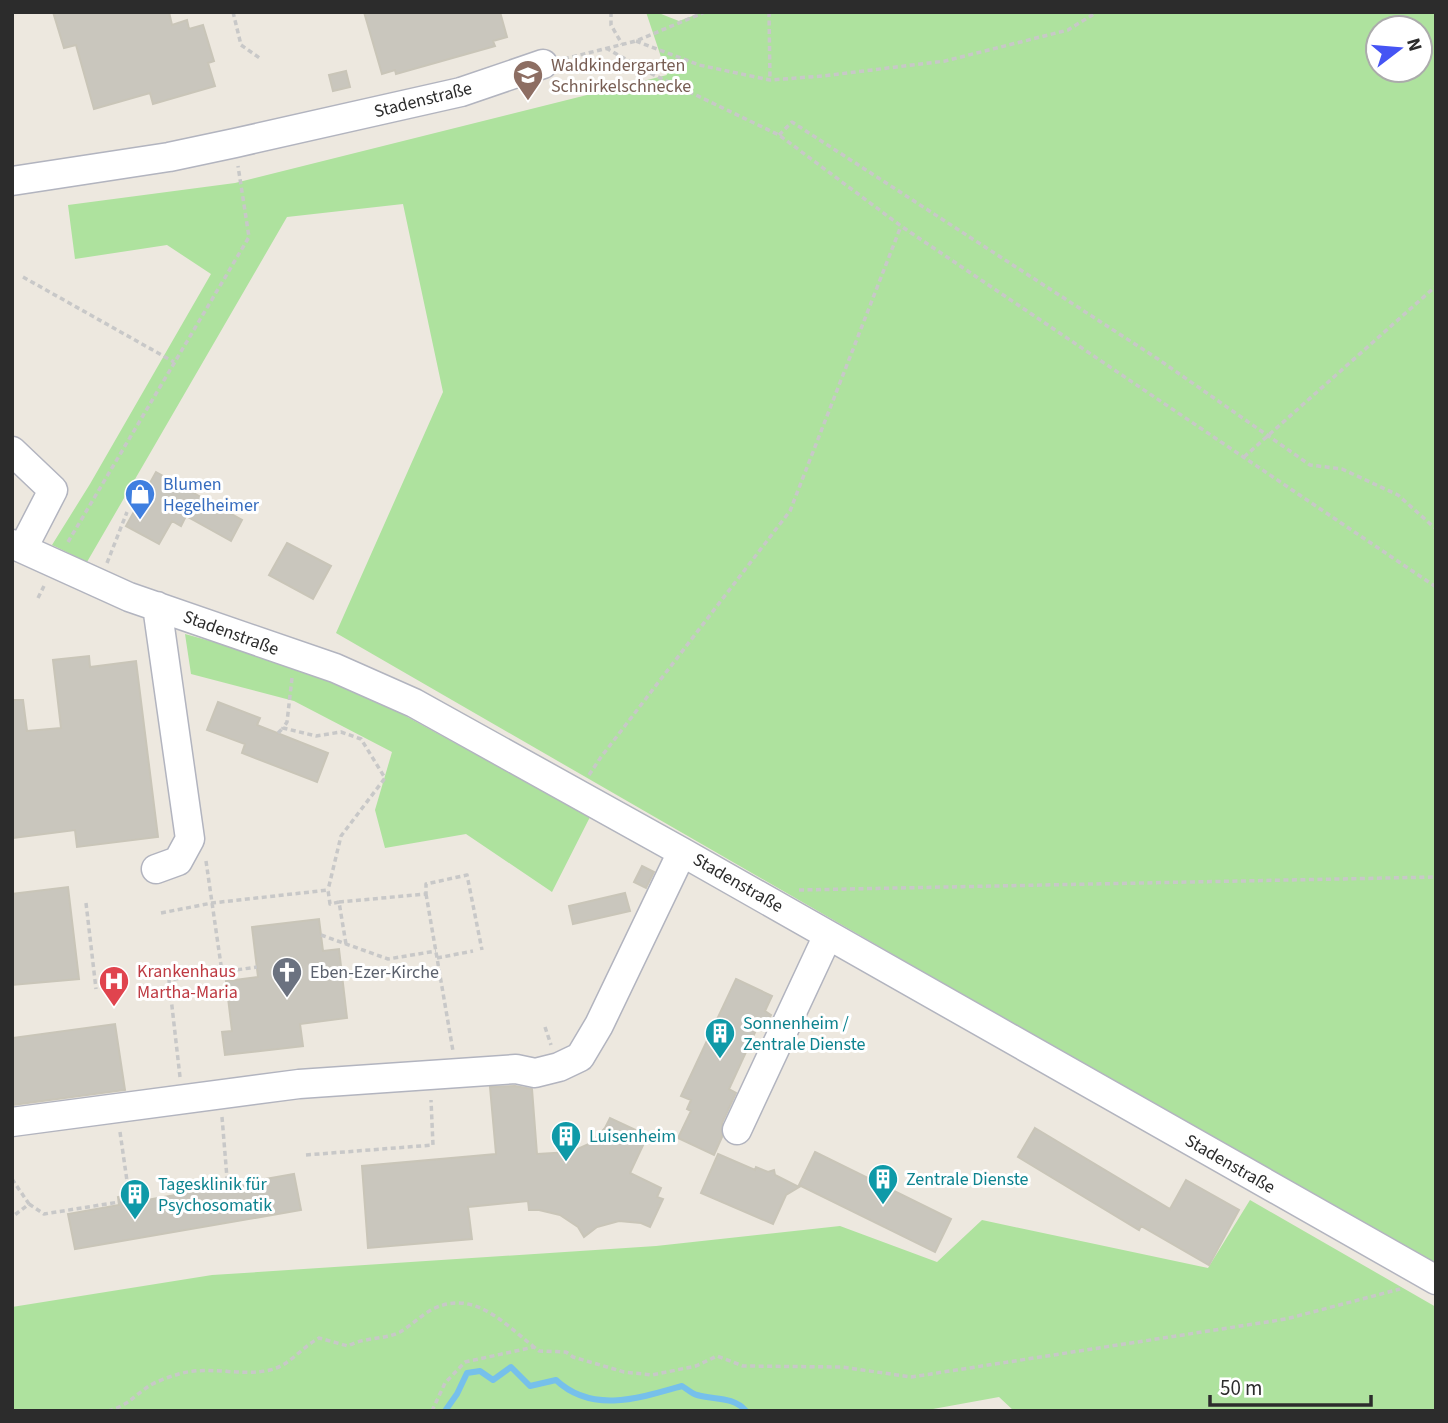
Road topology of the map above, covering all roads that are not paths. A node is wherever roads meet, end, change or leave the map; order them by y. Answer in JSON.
{"nodes":[{"id":1,"x":543,"y":64,"type":"road end"},
{"id":2,"x":12,"y":181,"type":"edge"},
{"id":3,"x":12,"y":451,"type":"edge"},
{"id":4,"x":17,"y":546,"type":"edge"},
{"id":5,"x":158,"y":606,"type":"junction"},
{"id":6,"x":682,"y":852,"type":"junction"},
{"id":7,"x":156,"y":869,"type":"dead end"},
{"id":8,"x":828,"y":935,"type":"junction"},
{"id":9,"x":12,"y":1122,"type":"edge"},
{"id":10,"x":737,"y":1130,"type":"dead end"},
{"id":11,"x":1434,"y":1278,"type":"edge"}],
"edges":[{"from":1,"to":2,"type":"street","name":"Stadenstraße"},
{"from":3,"to":4,"type":"street"},
{"from":4,"to":5,"type":"street","name":"Stadenstraße"},
{"from":5,"to":6,"type":"street","name":"Stadenstraße"},
{"from":5,"to":7,"type":"street"},
{"from":6,"to":8,"type":"street","name":"Stadenstraße"},
{"from":6,"to":9,"type":"street"},
{"from":8,"to":10,"type":"street"},
{"from":8,"to":11,"type":"street","name":"Stadenstraße"}]}
